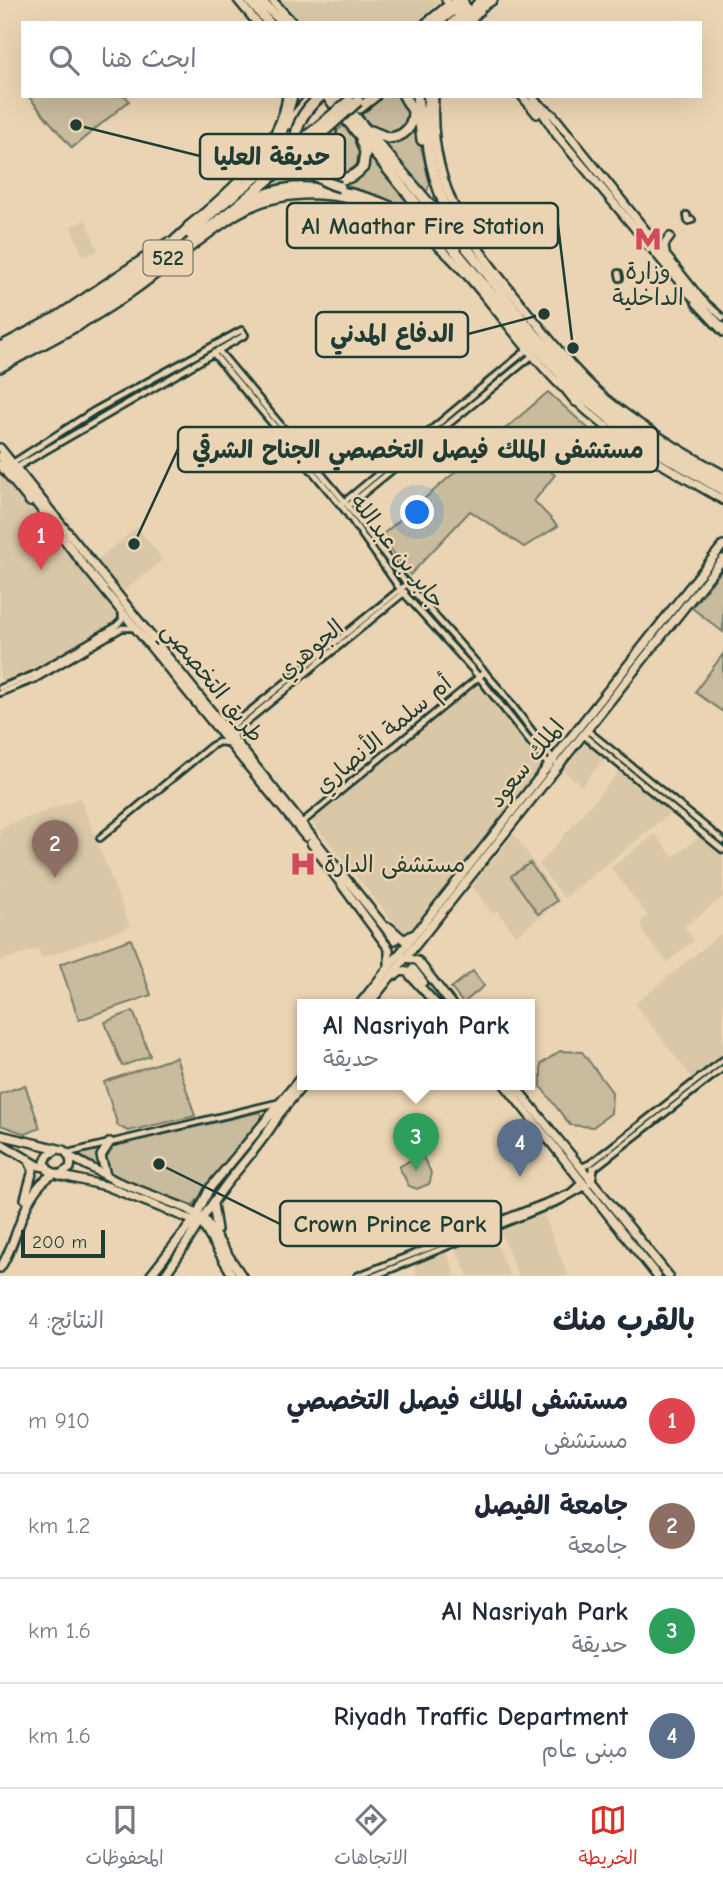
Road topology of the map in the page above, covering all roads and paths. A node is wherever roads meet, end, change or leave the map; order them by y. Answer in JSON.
{"nodes":[{"id":1,"x":238,"y":0,"type":"edge"},
{"id":2,"x":249,"y":0,"type":"edge"},
{"id":3,"x":258,"y":0,"type":"edge"},
{"id":4,"x":272,"y":0,"type":"edge"},
{"id":5,"x":494,"y":0,"type":"edge"},
{"id":6,"x":476,"y":3,"type":"edge"},
{"id":7,"x":456,"y":11,"type":"edge"},
{"id":8,"x":255,"y":21,"type":"edge"},
{"id":9,"x":265,"y":21,"type":"edge"},
{"id":10,"x":274,"y":21,"type":"edge"},
{"id":11,"x":282,"y":21,"type":"edge"},
{"id":12,"x":291,"y":21,"type":"edge"},
{"id":13,"x":432,"y":21,"type":"edge"},
{"id":14,"x":433,"y":21,"type":"edge"},
{"id":15,"x":472,"y":21,"type":"edge"},
{"id":16,"x":475,"y":21,"type":"edge"},
{"id":17,"x":288,"y":98,"type":"edge"},
{"id":18,"x":289,"y":98,"type":"edge"},
{"id":19,"x":310,"y":98,"type":"edge"},
{"id":20,"x":319,"y":98,"type":"edge"},
{"id":21,"x":329,"y":98,"type":"edge"},
{"id":22,"x":338,"y":98,"type":"edge"},
{"id":23,"x":405,"y":98,"type":"edge"},
{"id":24,"x":417,"y":98,"type":"edge"},
{"id":25,"x":432,"y":98,"type":"edge"},
{"id":26,"x":432,"y":98,"type":"edge"},
{"id":27,"x":524,"y":98,"type":"edge"},
{"id":28,"x":534,"y":98,"type":"edge"},
{"id":29,"x":534,"y":98,"type":"edge"},
{"id":30,"x":358,"y":100,"type":"edge"},
{"id":31,"x":356,"y":126,"type":"junction"},
{"id":32,"x":323,"y":131,"type":"junction"},
{"id":33,"x":281,"y":134,"type":"junction"},
{"id":34,"x":556,"y":135,"type":"junction"},
{"id":35,"x":443,"y":205,"type":"junction"},
{"id":36,"x":233,"y":207,"type":"junction"},
{"id":37,"x":216,"y":209,"type":"junction"},
{"id":38,"x":203,"y":214,"type":"junction"},
{"id":39,"x":687,"y":215,"type":"dead end"},
{"id":40,"x":692,"y":220,"type":"dead end"},
{"id":41,"x":433,"y":231,"type":"junction"},
{"id":42,"x":670,"y":237,"type":"dead end"},
{"id":43,"x":205,"y":238,"type":"junction"},
{"id":44,"x":466,"y":255,"type":"junction"},
{"id":45,"x":667,"y":256,"type":"junction"},
{"id":46,"x":146,"y":271,"type":"junction"},
{"id":47,"x":130,"y":277,"type":"junction"},
{"id":48,"x":59,"y":315,"type":"junction"},
{"id":49,"x":77,"y":326,"type":"junction"},
{"id":50,"x":723,"y":326,"type":"edge"},
{"id":51,"x":531,"y":330,"type":"junction"},
{"id":52,"x":0,"y":346,"type":"edge"},
{"id":53,"x":531,"y":349,"type":"junction"},
{"id":54,"x":216,"y":351,"type":"junction"},
{"id":55,"x":0,"y":353,"type":"edge"},
{"id":56,"x":0,"y":361,"type":"edge"},
{"id":57,"x":574,"y":367,"type":"junction"},
{"id":58,"x":0,"y":368,"type":"edge"},
{"id":59,"x":468,"y":398,"type":"junction"},
{"id":60,"x":576,"y":401,"type":"joint"},
{"id":61,"x":474,"y":404,"type":"junction"},
{"id":62,"x":0,"y":442,"type":"edge"},
{"id":63,"x":0,"y":448,"type":"edge"},
{"id":64,"x":0,"y":456,"type":"edge"},
{"id":65,"x":17,"y":463,"type":"junction"},
{"id":66,"x":0,"y":465,"type":"edge"},
{"id":67,"x":723,"y":475,"type":"edge"},
{"id":68,"x":723,"y":481,"type":"edge"},
{"id":69,"x":723,"y":491,"type":"edge"},
{"id":70,"x":723,"y":500,"type":"edge"},
{"id":71,"x":344,"y":505,"type":"junction"},
{"id":72,"x":723,"y":545,"type":"edge"},
{"id":73,"x":723,"y":559,"type":"edge"},
{"id":74,"x":85,"y":560,"type":"junction"},
{"id":75,"x":101,"y":574,"type":"junction"},
{"id":76,"x":409,"y":586,"type":"junction"},
{"id":77,"x":402,"y":591,"type":"junction"},
{"id":78,"x":121,"y":609,"type":"junction"},
{"id":79,"x":139,"y":632,"type":"junction"},
{"id":80,"x":109,"y":633,"type":"junction"},
{"id":81,"x":485,"y":672,"type":"junction"},
{"id":82,"x":479,"y":677,"type":"junction"},
{"id":83,"x":0,"y":690,"type":"edge"},
{"id":84,"x":225,"y":727,"type":"junction"},
{"id":85,"x":585,"y":733,"type":"junction"},
{"id":86,"x":231,"y":740,"type":"junction"},
{"id":87,"x":553,"y":765,"type":"junction"},
{"id":88,"x":281,"y":796,"type":"junction"},
{"id":89,"x":304,"y":821,"type":"junction"},
{"id":90,"x":100,"y":838,"type":"dead end"},
{"id":91,"x":723,"y":841,"type":"edge"},
{"id":92,"x":311,"y":843,"type":"junction"},
{"id":93,"x":723,"y":850,"type":"edge"},
{"id":94,"x":435,"y":917,"type":"junction"},
{"id":95,"x":369,"y":919,"type":"junction"},
{"id":96,"x":387,"y":925,"type":"junction"},
{"id":97,"x":404,"y":955,"type":"junction"},
{"id":98,"x":414,"y":967,"type":"tunnel mouth"},
{"id":99,"x":428,"y":975,"type":"junction"},
{"id":100,"x":419,"y":983,"type":"junction"},
{"id":101,"x":377,"y":987,"type":"junction"},
{"id":102,"x":365,"y":999,"type":"edge"},
{"id":103,"x":371,"y":999,"type":"edge"},
{"id":104,"x":432,"y":999,"type":"edge"},
{"id":105,"x":443,"y":999,"type":"edge"},
{"id":106,"x":444,"y":999,"type":"edge"},
{"id":107,"x":723,"y":1060,"type":"edge"},
{"id":108,"x":723,"y":1068,"type":"edge"},
{"id":109,"x":297,"y":1083,"type":"edge"},
{"id":110,"x":298,"y":1090,"type":"edge"},
{"id":111,"x":509,"y":1090,"type":"edge"},
{"id":112,"x":518,"y":1090,"type":"edge"},
{"id":113,"x":279,"y":1108,"type":"junction"},
{"id":114,"x":0,"y":1135,"type":"edge"},
{"id":115,"x":544,"y":1135,"type":"junction"},
{"id":116,"x":110,"y":1142,"type":"junction"},
{"id":117,"x":0,"y":1143,"type":"edge"},
{"id":118,"x":56,"y":1150,"type":"junction"},
{"id":119,"x":68,"y":1154,"type":"junction"},
{"id":120,"x":27,"y":1159,"type":"junction"},
{"id":121,"x":577,"y":1165,"type":"junction"},
{"id":122,"x":46,"y":1167,"type":"junction"},
{"id":123,"x":593,"y":1167,"type":"junction"},
{"id":124,"x":583,"y":1172,"type":"junction"},
{"id":125,"x":57,"y":1175,"type":"junction"},
{"id":126,"x":106,"y":1175,"type":"junction"},
{"id":127,"x":586,"y":1185,"type":"junction"},
{"id":128,"x":223,"y":1189,"type":"junction"},
{"id":129,"x":25,"y":1199,"type":"dead end"},
{"id":130,"x":207,"y":1199,"type":"junction"},
{"id":131,"x":185,"y":1212,"type":"junction"},
{"id":132,"x":197,"y":1220,"type":"junction"},
{"id":133,"x":187,"y":1237,"type":"junction"},
{"id":134,"x":217,"y":1240,"type":"junction"},
{"id":135,"x":0,"y":1268,"type":"edge"},
{"id":136,"x":152,"y":1276,"type":"edge"},
{"id":137,"x":162,"y":1276,"type":"edge"},
{"id":138,"x":233,"y":1276,"type":"edge"},
{"id":139,"x":242,"y":1276,"type":"edge"},
{"id":140,"x":357,"y":1276,"type":"edge"},
{"id":141,"x":374,"y":1276,"type":"edge"},
{"id":142,"x":657,"y":1276,"type":"edge"},
{"id":143,"x":668,"y":1276,"type":"edge"}],
"edges":[{"from":1,"to":8,"type":"main road"},
{"from":2,"to":9,"type":"highway"},
{"from":3,"to":10,"type":"highway"},
{"from":3,"to":11,"type":"highway"},
{"from":4,"to":12,"type":"main road"},
{"from":5,"to":6,"type":"main road"},
{"from":5,"to":7,"type":"main road"},
{"from":6,"to":7,"type":"main road"},
{"from":6,"to":16,"type":"main road"},
{"from":7,"to":13,"type":"main road"},
{"from":7,"to":14,"type":"highway"},
{"from":7,"to":15,"type":"main road"},
{"from":17,"to":38,"type":"main road"},
{"from":18,"to":33,"type":"highway"},
{"from":19,"to":33,"type":"highway"},
{"from":20,"to":41,"type":"highway","bridge":true},
{"from":21,"to":31,"type":"highway"},
{"from":22,"to":31,"type":"highway"},
{"from":23,"to":31,"type":"highway"},
{"from":24,"to":35,"type":"highway"},
{"from":25,"to":35,"type":"highway"},
{"from":26,"to":57,"type":"main road"},
{"from":27,"to":34,"type":"main road"},
{"from":28,"to":34,"type":"main road"},
{"from":29,"to":45,"type":"main road"},
{"from":30,"to":32,"type":"highway"},
{"from":30,"to":32,"type":"highway","number":"522","bridge":true},
{"from":31,"to":32,"type":"highway"},
{"from":31,"to":44,"type":"highway"},
{"from":32,"to":36,"type":"highway","number":"522"},
{"from":32,"to":37,"type":"highway","number":"522"},
{"from":33,"to":37,"type":"highway"},
{"from":34,"to":50,"type":"main road"},
{"from":35,"to":44,"type":"highway"},
{"from":36,"to":41,"type":"highway"},
{"from":36,"to":46,"type":"highway","number":"522"},
{"from":37,"to":46,"type":"highway","number":"522"},
{"from":38,"to":46,"type":"highway"},
{"from":38,"to":48,"type":"main road"},
{"from":39,"to":40,"type":"street"},
{"from":41,"to":44,"type":"highway"},
{"from":42,"to":45,"type":"main road"},
{"from":43,"to":46,"type":"main road"},
{"from":43,"to":49,"type":"main road"},
{"from":43,"to":53,"type":"main road"},
{"from":44,"to":51,"type":"highway"},
{"from":44,"to":53,"type":"highway"},
{"from":45,"to":50,"type":"main road"},
{"from":46,"to":47,"type":"highway","number":"522"},
{"from":46,"to":49,"type":"highway"},
{"from":46,"to":56,"type":"highway","number":"522"},
{"from":47,"to":48,"type":"main road"},
{"from":47,"to":55,"type":"highway","number":"522"},
{"from":48,"to":52,"type":"main road"},
{"from":49,"to":58,"type":"main road"},
{"from":51,"to":57,"type":"highway"},
{"from":51,"to":68,"type":"highway"},
{"from":53,"to":59,"type":"street"},
{"from":53,"to":60,"type":"highway"},
{"from":53,"to":61,"type":"street"},
{"from":53,"to":69,"type":"highway"},
{"from":54,"to":65,"type":"street"},
{"from":54,"to":65,"type":"street"},
{"from":54,"to":71,"type":"street","name":"جابر بن عبدالله"},
{"from":57,"to":67,"type":"main road"},
{"from":59,"to":61,"type":"street"},
{"from":59,"to":71,"type":"street"},
{"from":60,"to":70,"type":"main road"},
{"from":61,"to":71,"type":"street"},
{"from":62,"to":65,"type":"main road"},
{"from":63,"to":74,"type":"main road","name":"طريق التخصصي"},
{"from":64,"to":74,"type":"main road","name":"طريق التخصصي"},
{"from":65,"to":75,"type":"main road"},
{"from":66,"to":74,"type":"main road"},
{"from":71,"to":76,"type":"street","name":"جابر بن عبدالله"},
{"from":71,"to":77,"type":"street","name":"جابر بن عبدالله"},
{"from":72,"to":87,"type":"main road","name":"الملك سعود"},
{"from":73,"to":85,"type":"main road","name":"الملك سعود"},
{"from":74,"to":75,"type":"main road","name":"طريق التخصصي"},
{"from":74,"to":78,"type":"main road","name":"طريق التخصصي"},
{"from":75,"to":84,"type":"main road","name":"طريق التخصصي"},
{"from":76,"to":77,"type":"street","name":"الجوهري"},
{"from":76,"to":81,"type":"street","name":"جابر بن عبدالله"},
{"from":77,"to":82,"type":"street","name":"جابر بن عبدالله"},
{"from":77,"to":84,"type":"street","name":"الجوهري"},
{"from":77,"to":86,"type":"street","name":"الجوهري"},
{"from":78,"to":79,"type":"main road","name":"طريق التخصصي"},
{"from":78,"to":80,"type":"street"},
{"from":79,"to":80,"type":"street"},
{"from":79,"to":86,"type":"main road","name":"طريق التخصصي"},
{"from":80,"to":83,"type":"street"},
{"from":81,"to":82,"type":"street","name":"أم سلمة الأنصاري"},
{"from":81,"to":87,"type":"street","name":"جابر بن عبدالله"},
{"from":82,"to":87,"type":"street","name":"جابر بن عبدالله"},
{"from":82,"to":89,"type":"street","name":"أم سلمة الأنصاري"},
{"from":84,"to":86,"type":"main road","name":"طريق التخصصي"},
{"from":85,"to":87,"type":"main road","name":"الملك سعود"},
{"from":85,"to":91,"type":"street"},
{"from":85,"to":93,"type":"street"},
{"from":86,"to":88,"type":"main road","name":"طريق التخصصي"},
{"from":86,"to":90,"type":"street","name":"الجوهري"},
{"from":86,"to":92,"type":"main road","name":"طريق التخصصي"},
{"from":87,"to":94,"type":"main road","name":"الملك سعود"},
{"from":88,"to":89,"type":"main road"},
{"from":88,"to":92,"type":"main road","name":"طريق التخصصي"},
{"from":89,"to":96,"type":"main road"},
{"from":92,"to":95,"type":"main road"},
{"from":94,"to":96,"type":"main road"},
{"from":94,"to":97,"type":"main road","name":"الملك سعود"},
{"from":94,"to":99,"type":"main road"},
{"from":95,"to":96,"type":"main road"},
{"from":95,"to":97,"type":"main road"},
{"from":95,"to":101,"type":"main road"},
{"from":96,"to":97,"type":"main road"},
{"from":97,"to":99,"type":"main road"},
{"from":97,"to":100,"type":"main road"},
{"from":97,"to":101,"type":"main road","name":"الملك سعود"},
{"from":98,"to":105,"type":"main road"},
{"from":99,"to":100,"type":"main road"},
{"from":99,"to":106,"type":"main road"},
{"from":100,"to":101,"type":"main road"},
{"from":100,"to":104,"type":"main road"},
{"from":101,"to":102,"type":"main road","name":"الملك سعود"},
{"from":101,"to":103,"type":"main road","name":"الملك سعود"},
{"from":107,"to":123,"type":"street"},
{"from":108,"to":123,"type":"street"},
{"from":109,"to":113,"type":"main road"},
{"from":110,"to":113,"type":"main road"},
{"from":111,"to":115,"type":"main road"},
{"from":112,"to":121,"type":"main road"},
{"from":113,"to":116,"type":"street"},
{"from":113,"to":128,"type":"main road"},
{"from":113,"to":130,"type":"main road"},
{"from":114,"to":118,"type":"main road"},
{"from":115,"to":124,"type":"main road"},
{"from":115,"to":127,"type":"main road"},
{"from":116,"to":119,"type":"street"},
{"from":116,"to":126,"type":"main road"},
{"from":117,"to":120,"type":"main road"},
{"from":118,"to":119,"type":"main road"},
{"from":118,"to":122,"type":"main road"},
{"from":119,"to":125,"type":"main road"},
{"from":119,"to":126,"type":"main road"},
{"from":120,"to":122,"type":"main road"},
{"from":120,"to":129,"type":"main road"},
{"from":121,"to":123,"type":"street"},
{"from":121,"to":124,"type":"main road"},
{"from":122,"to":125,"type":"main road"},
{"from":123,"to":124,"type":"street"},
{"from":123,"to":127,"type":"main road"},
{"from":124,"to":127,"type":"main road"},
{"from":125,"to":131,"type":"main road"},
{"from":125,"to":135,"type":"main road"},
{"from":126,"to":131,"type":"main road"},
{"from":127,"to":140,"type":"street"},
{"from":127,"to":141,"type":"street"},
{"from":127,"to":142,"type":"main road"},
{"from":127,"to":143,"type":"main road"},
{"from":128,"to":130,"type":"main road"},
{"from":128,"to":132,"type":"main road"},
{"from":128,"to":134,"type":"main road"},
{"from":130,"to":131,"type":"main road"},
{"from":130,"to":132,"type":"main road"},
{"from":131,"to":132,"type":"main road"},
{"from":131,"to":133,"type":"main road"},
{"from":132,"to":133,"type":"main road"},
{"from":132,"to":133,"type":"main road"},
{"from":132,"to":134,"type":"main road"},
{"from":133,"to":134,"type":"main road"},
{"from":133,"to":136,"type":"main road"},
{"from":133,"to":137,"type":"main road"},
{"from":134,"to":138,"type":"main road"},
{"from":134,"to":139,"type":"main road"}]}
